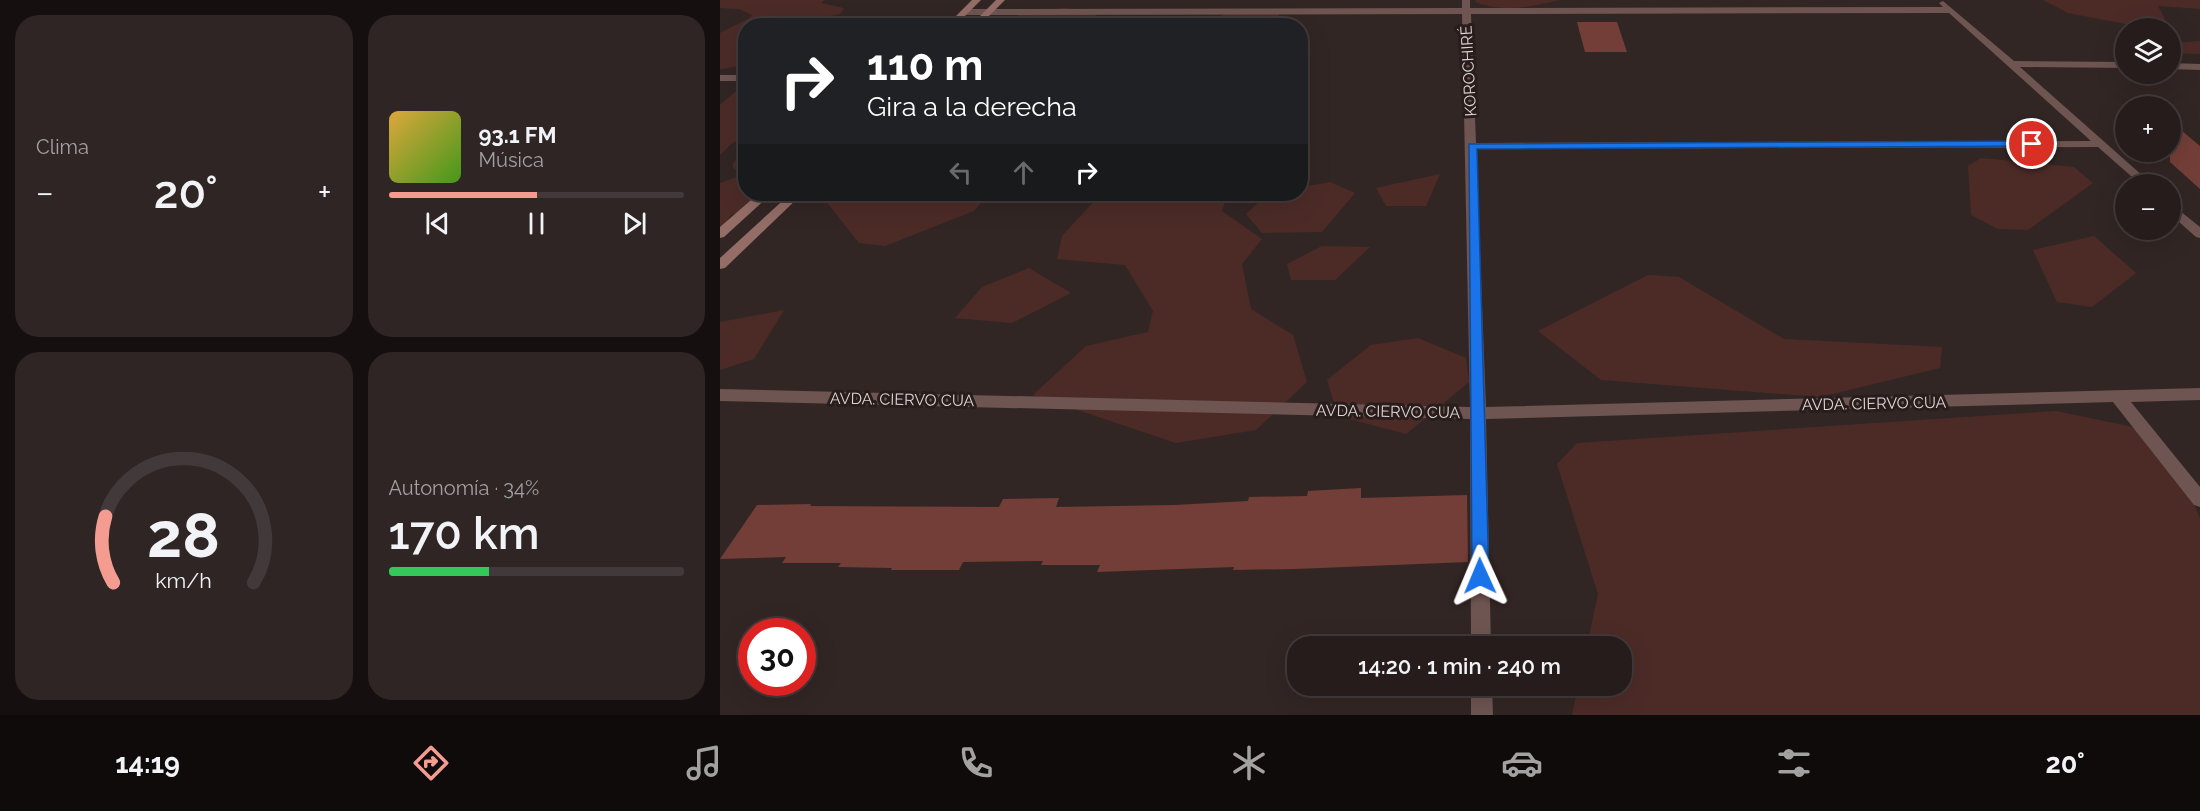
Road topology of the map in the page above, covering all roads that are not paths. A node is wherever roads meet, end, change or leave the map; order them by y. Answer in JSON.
{"nodes":[{"id":1,"x":977,"y":0,"type":"edge"},
{"id":2,"x":1001,"y":0,"type":"edge"},
{"id":3,"x":1939,"y":0,"type":"edge"},
{"id":4,"x":1466,"y":6,"type":"edge"},
{"id":5,"x":1950,"y":10,"type":"junction"},
{"id":6,"x":964,"y":12,"type":"junction"},
{"id":7,"x":988,"y":12,"type":"junction"},
{"id":8,"x":958,"y":18,"type":"edge"},
{"id":9,"x":982,"y":18,"type":"edge"},
{"id":10,"x":2011,"y":64,"type":"junction"},
{"id":11,"x":2115,"y":65,"type":"edge"},
{"id":12,"x":2181,"y":66,"type":"edge"},
{"id":13,"x":2200,"y":66,"type":"edge"},
{"id":14,"x":720,"y":78,"type":"edge"},
{"id":15,"x":738,"y":78,"type":"edge"},
{"id":16,"x":2102,"y":144,"type":"junction"},
{"id":17,"x":1472,"y":146,"type":"junction"},
{"id":18,"x":2135,"y":174,"type":"edge"},
{"id":19,"x":757,"y":201,"type":"edge"},
{"id":20,"x":789,"y":201,"type":"edge"},
{"id":21,"x":2181,"y":217,"type":"edge"},
{"id":22,"x":720,"y":234,"type":"edge"},
{"id":23,"x":2200,"y":234,"type":"edge"},
{"id":24,"x":720,"y":265,"type":"edge"},
{"id":25,"x":2200,"y":394,"type":"edge"},
{"id":26,"x":720,"y":395,"type":"edge"},
{"id":27,"x":2118,"y":397,"type":"junction"},
{"id":28,"x":1478,"y":413,"type":"junction"},
{"id":29,"x":2200,"y":500,"type":"edge"},
{"id":30,"x":1481,"y":636,"type":"edge"},
{"id":31,"x":1482,"y":696,"type":"edge"},
{"id":32,"x":1482,"y":715,"type":"edge"}],
"edges":[{"from":1,"to":6,"type":"main road"},
{"from":2,"to":7,"type":"main road"},
{"from":3,"to":5,"type":"street"},
{"from":4,"to":5,"type":"street"},
{"from":4,"to":7,"type":"street"},
{"from":4,"to":17,"type":"street","name":"KOROCHIRÉ"},
{"from":5,"to":10,"type":"street"},
{"from":6,"to":7,"type":"street"},
{"from":6,"to":8,"type":"main road"},
{"from":7,"to":9,"type":"main road"},
{"from":10,"to":11,"type":"street"},
{"from":10,"to":16,"type":"street"},
{"from":12,"to":13,"type":"street"},
{"from":14,"to":15,"type":"street"},
{"from":16,"to":17,"type":"street"},
{"from":16,"to":18,"type":"street"},
{"from":17,"to":28,"type":"street","name":"KOROCHIRÉ"},
{"from":19,"to":22,"type":"main road"},
{"from":20,"to":24,"type":"main road"},
{"from":21,"to":23,"type":"street"},
{"from":25,"to":27,"type":"street","name":"AVDA. CIERVO CUA"},
{"from":26,"to":28,"type":"street","name":"AVDA. CIERVO CUA"},
{"from":27,"to":28,"type":"street","name":"AVDA. CIERVO CUA"},
{"from":27,"to":29,"type":"street"},
{"from":28,"to":30,"type":"street","name":"KOROCHIRÉ"},
{"from":31,"to":32,"type":"street"}]}
